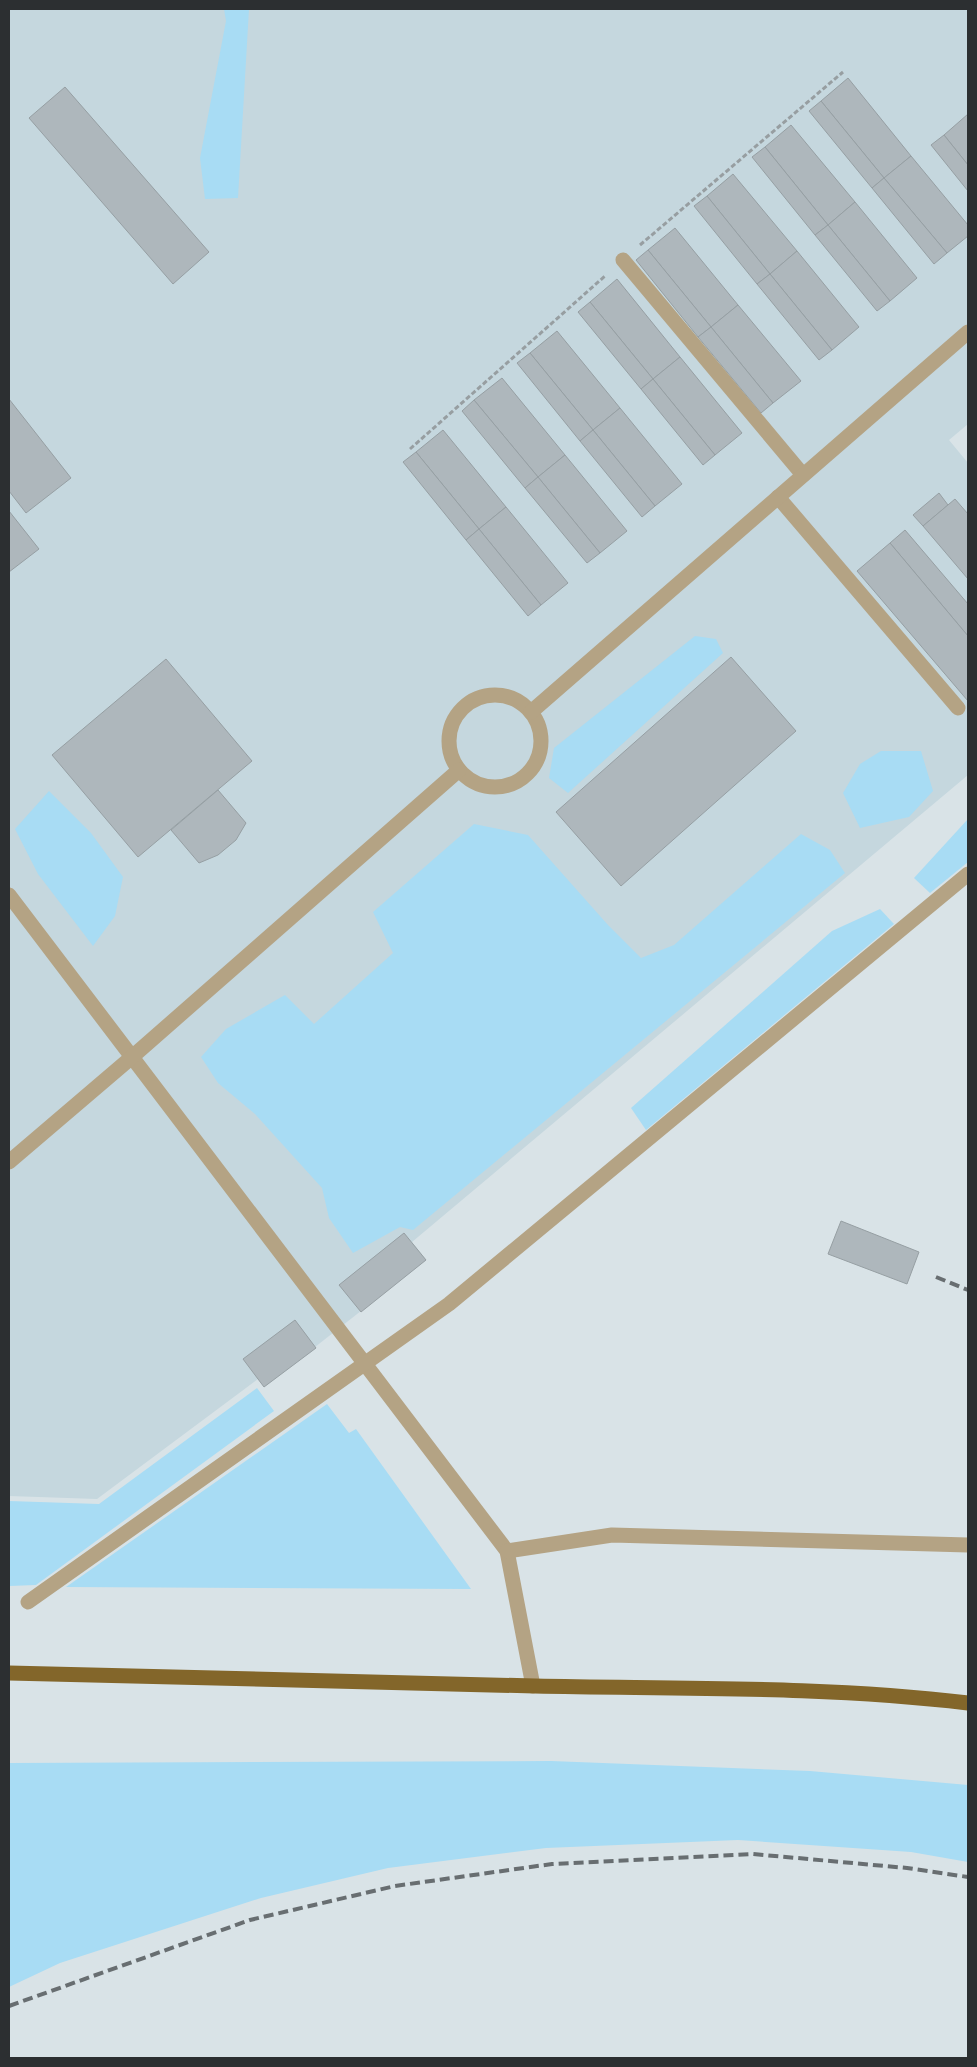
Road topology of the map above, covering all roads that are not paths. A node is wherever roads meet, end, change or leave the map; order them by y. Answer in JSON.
{"nodes":[{"id":1,"x":623,"y":260,"type":"dead end"},
{"id":2,"x":968,"y":332,"type":"edge"},
{"id":3,"x":803,"y":475,"type":"junction"},
{"id":4,"x":778,"y":497,"type":"junction"},
{"id":5,"x":958,"y":708,"type":"dead end"},
{"id":6,"x":531,"y":712,"type":"junction"},
{"id":7,"x":459,"y":770,"type":"junction"},
{"id":8,"x":968,"y":874,"type":"edge"},
{"id":9,"x":9,"y":895,"type":"edge"},
{"id":10,"x":132,"y":1057,"type":"junction"},
{"id":11,"x":9,"y":1162,"type":"edge"},
{"id":12,"x":365,"y":1365,"type":"junction"},
{"id":13,"x":968,"y":1545,"type":"edge"},
{"id":14,"x":508,"y":1551,"type":"junction"},
{"id":15,"x":28,"y":1602,"type":"dead end"},
{"id":16,"x":9,"y":1673,"type":"edge"},
{"id":17,"x":532,"y":1686,"type":"junction"},
{"id":18,"x":968,"y":1703,"type":"edge"}],
"edges":[{"from":1,"to":3,"type":"lane"},
{"from":2,"to":3,"type":"lane"},
{"from":3,"to":4,"type":"lane"},
{"from":4,"to":5,"type":"lane"},
{"from":4,"to":6,"type":"lane"},
{"from":6,"to":7,"type":"lane"},
{"from":6,"to":7,"type":"lane"},
{"from":7,"to":10,"type":"lane"},
{"from":8,"to":12,"type":"lane"},
{"from":9,"to":10,"type":"lane"},
{"from":10,"to":11,"type":"lane"},
{"from":10,"to":12,"type":"lane"},
{"from":12,"to":14,"type":"lane"},
{"from":12,"to":15,"type":"lane"},
{"from":13,"to":14,"type":"lane"},
{"from":14,"to":17,"type":"lane"},
{"from":16,"to":17,"type":"highway"},
{"from":17,"to":18,"type":"highway"}]}
